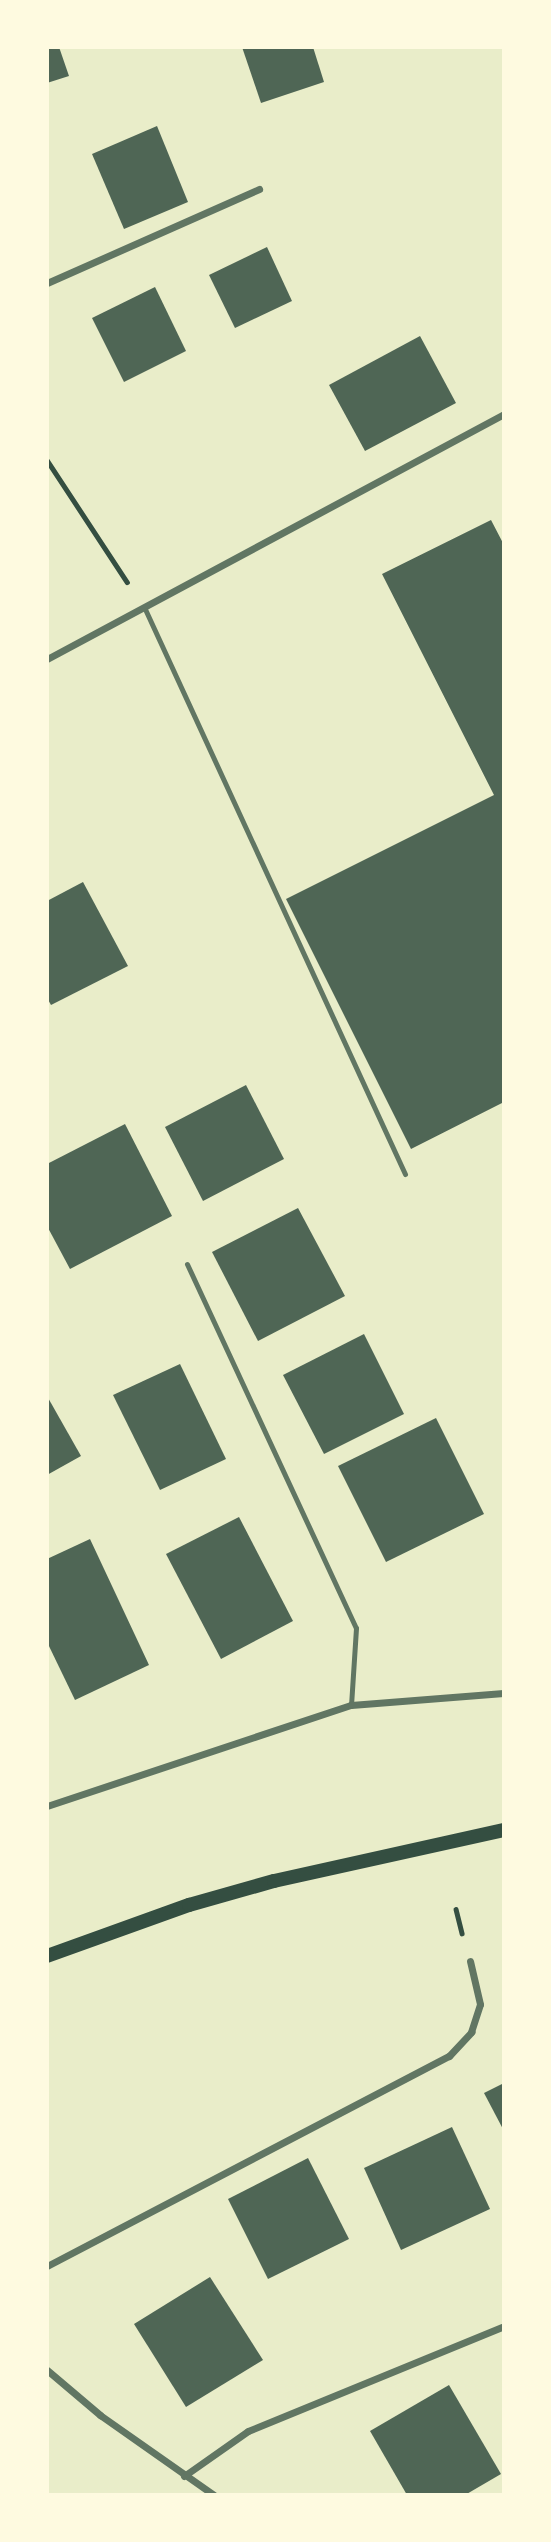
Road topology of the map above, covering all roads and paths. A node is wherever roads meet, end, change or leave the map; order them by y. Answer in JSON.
{"nodes":[{"id":1,"x":259,"y":189,"type":"dead end"},
{"id":2,"x":47,"y":283,"type":"edge"},
{"id":3,"x":504,"y":414,"type":"edge"},
{"id":4,"x":47,"y":460,"type":"edge"},
{"id":5,"x":145,"y":609,"type":"junction"},
{"id":6,"x":47,"y":659,"type":"edge"},
{"id":7,"x":405,"y":1174,"type":"dead end"},
{"id":8,"x":187,"y":1264,"type":"dead end"},
{"id":9,"x":504,"y":1693,"type":"edge"},
{"id":10,"x":351,"y":1705,"type":"junction"},
{"id":11,"x":47,"y":1806,"type":"edge"},
{"id":12,"x":504,"y":1830,"type":"edge"},
{"id":13,"x":47,"y":1956,"type":"edge"},
{"id":14,"x":470,"y":1961,"type":"dead end"},
{"id":15,"x":47,"y":2266,"type":"edge"},
{"id":16,"x":504,"y":2326,"type":"edge"},
{"id":17,"x":47,"y":2371,"type":"edge"},
{"id":18,"x":184,"y":2476,"type":"junction"},
{"id":19,"x":214,"y":2495,"type":"edge"}],
"edges":[{"from":1,"to":2,"type":"street"},
{"from":3,"to":5,"type":"street"},
{"from":4,"to":5,"type":"path"},
{"from":5,"to":6,"type":"street"},
{"from":5,"to":7,"type":"lane"},
{"from":8,"to":10,"type":"lane"},
{"from":9,"to":10,"type":"street"},
{"from":10,"to":11,"type":"street"},
{"from":12,"to":13,"type":"main road"},
{"from":14,"to":15,"type":"street"},
{"from":16,"to":18,"type":"street"},
{"from":17,"to":18,"type":"street"},
{"from":18,"to":19,"type":"street"}]}
